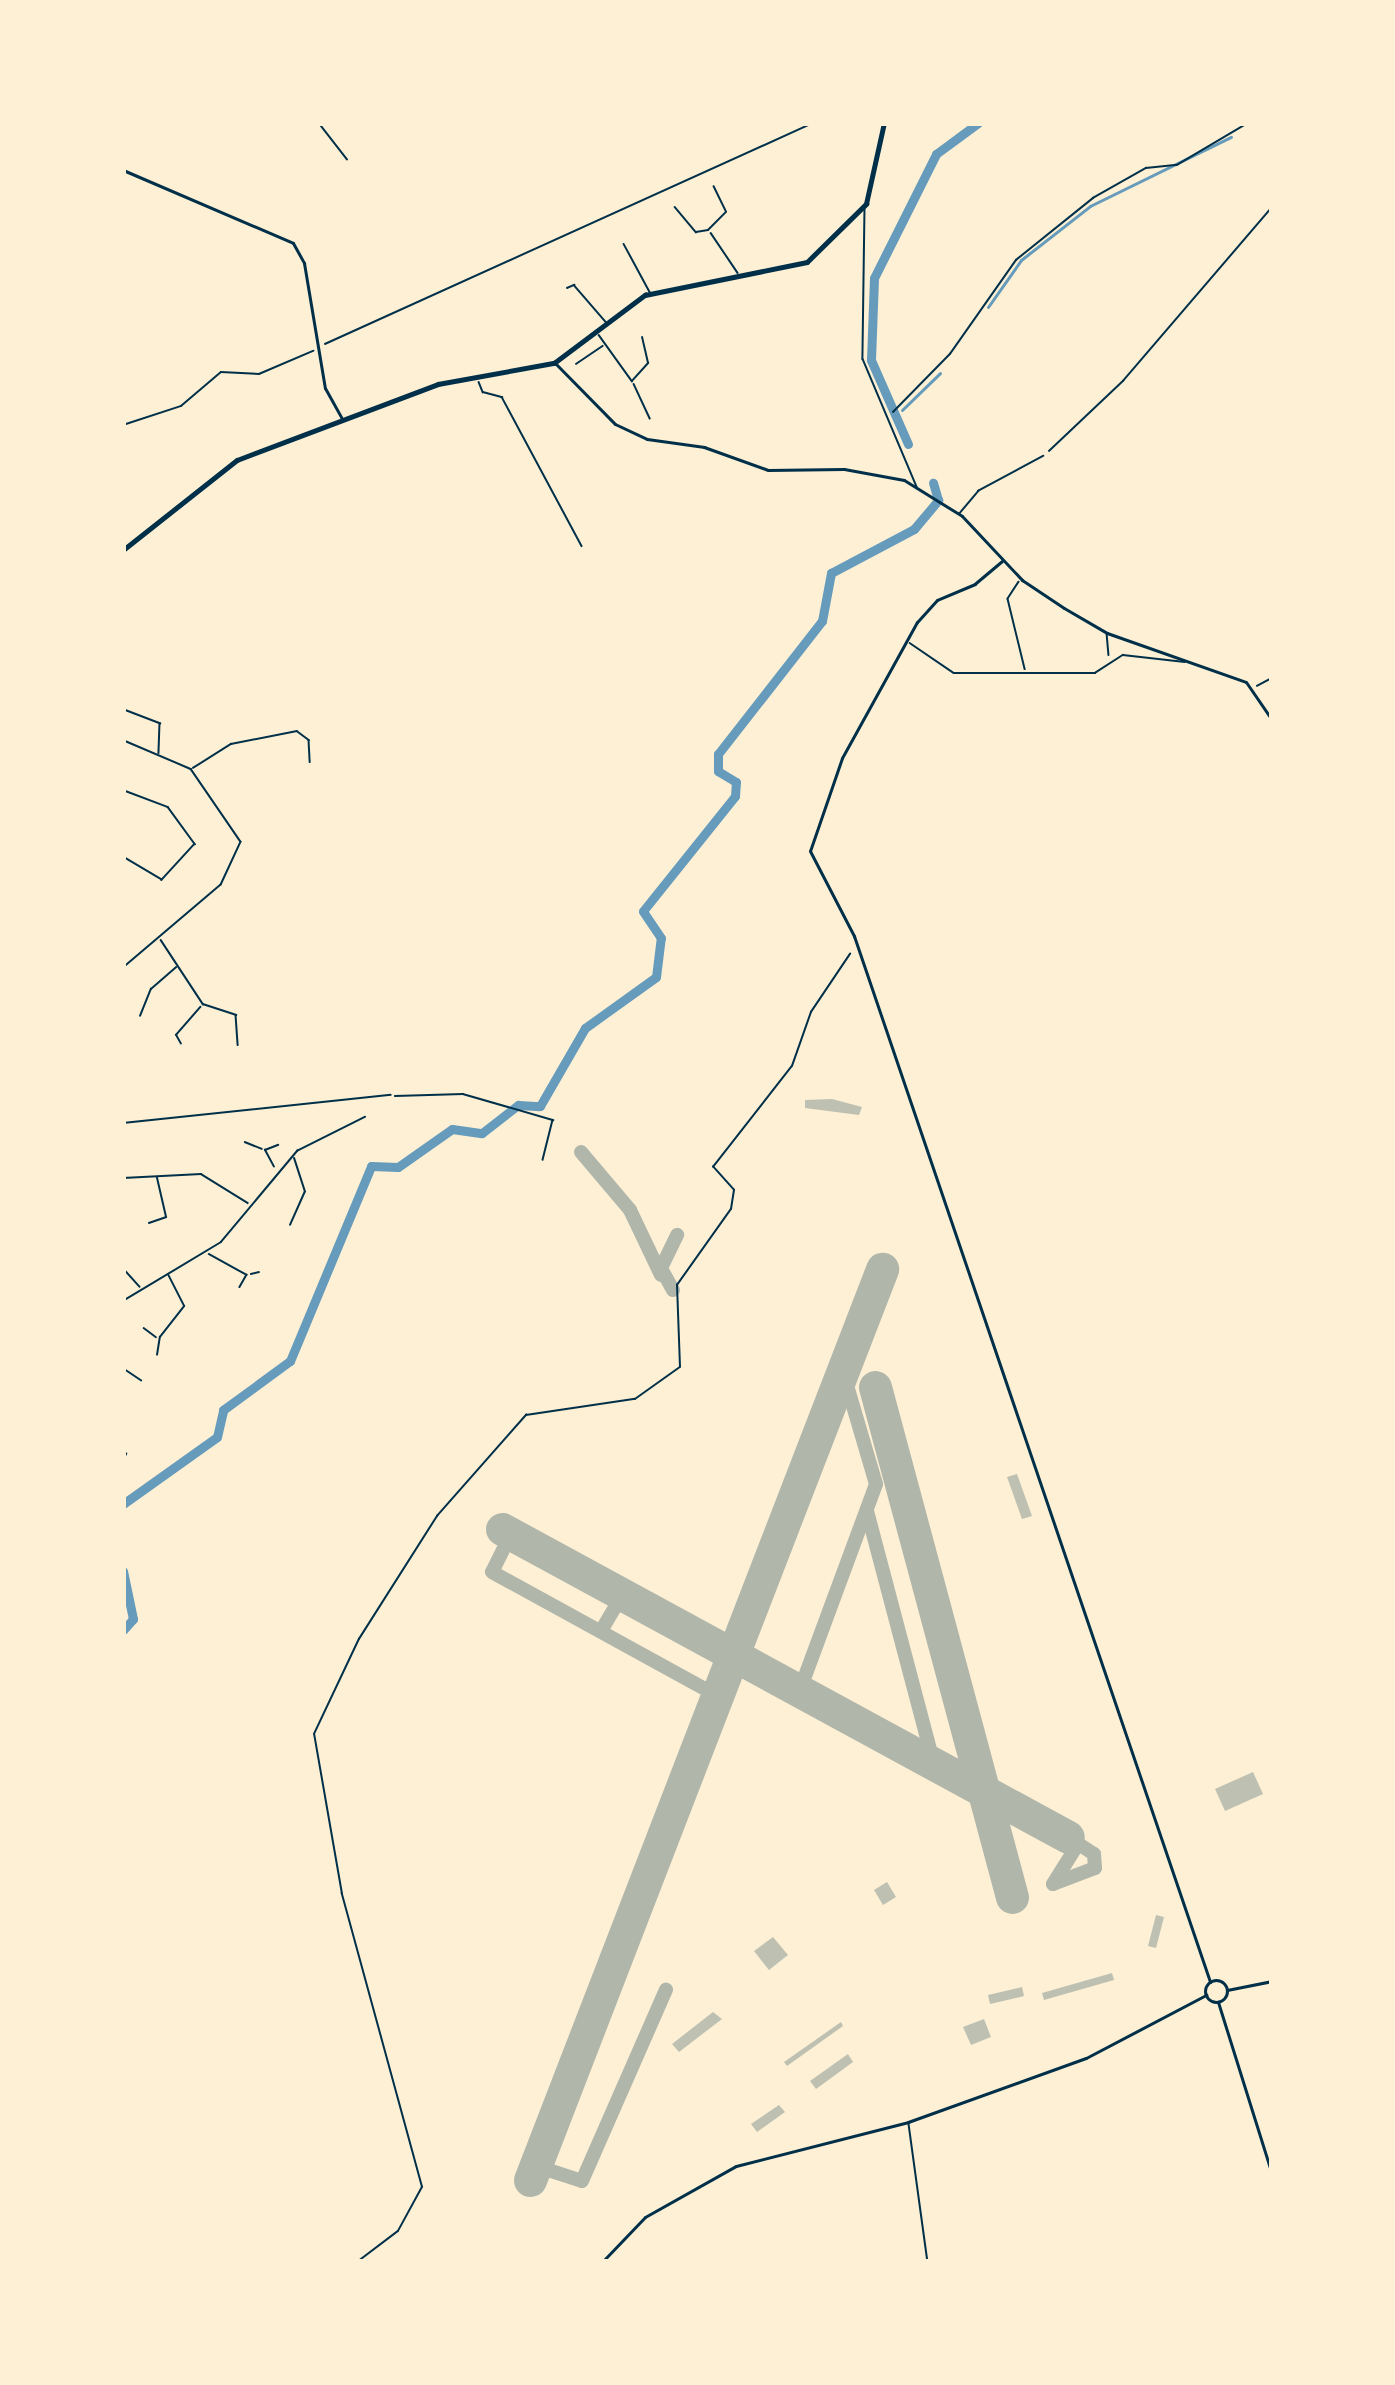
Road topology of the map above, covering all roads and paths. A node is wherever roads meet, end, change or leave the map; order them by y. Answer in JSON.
{"nodes":[{"id":1,"x":319,"y":123,"type":"edge"},
{"id":2,"x":813,"y":123,"type":"edge"},
{"id":3,"x":884,"y":123,"type":"edge"},
{"id":4,"x":1248,"y":123,"type":"edge"},
{"id":5,"x":347,"y":159,"type":"dead end"},
{"id":6,"x":123,"y":170,"type":"edge"},
{"id":7,"x":714,"y":187,"type":"dead end"},
{"id":8,"x":866,"y":204,"type":"junction"},
{"id":9,"x":675,"y":207,"type":"dead end"},
{"id":10,"x":1272,"y":207,"type":"edge"},
{"id":11,"x":708,"y":230,"type":"junction"},
{"id":12,"x":624,"y":244,"type":"dead end"},
{"id":13,"x":738,"y":273,"type":"junction"},
{"id":14,"x":567,"y":288,"type":"dead end"},
{"id":15,"x":650,"y":294,"type":"junction"},
{"id":16,"x":608,"y":324,"type":"junction"},
{"id":17,"x":597,"y":332,"type":"junction"},
{"id":18,"x":642,"y":338,"type":"dead end"},
{"id":19,"x":606,"y":344,"type":"junction"},
{"id":20,"x":554,"y":363,"type":"junction"},
{"id":21,"x":576,"y":364,"type":"dead end"},
{"id":22,"x":478,"y":374,"type":"junction"},
{"id":23,"x":632,"y":381,"type":"junction"},
{"id":24,"x":893,"y":412,"type":"dead end"},
{"id":25,"x":650,"y":418,"type":"dead end"},
{"id":26,"x":343,"y":420,"type":"junction"},
{"id":27,"x":123,"y":425,"type":"edge"},
{"id":28,"x":1042,"y":456,"type":"joint"},
{"id":29,"x":917,"y":487,"type":"junction"},
{"id":30,"x":959,"y":514,"type":"junction"},
{"id":31,"x":582,"y":546,"type":"dead end"},
{"id":32,"x":123,"y":550,"type":"edge"},
{"id":33,"x":1002,"y":561,"type":"junction"},
{"id":34,"x":1022,"y":580,"type":"junction"},
{"id":35,"x":1107,"y":633,"type":"junction"},
{"id":36,"x":907,"y":641,"type":"junction"},
{"id":37,"x":1109,"y":659,"type":"junction"},
{"id":38,"x":1210,"y":667,"type":"junction"},
{"id":39,"x":1025,"y":673,"type":"junction"},
{"id":40,"x":1272,"y":678,"type":"edge"},
{"id":41,"x":1254,"y":687,"type":"junction"},
{"id":42,"x":123,"y":709,"type":"edge"},
{"id":43,"x":144,"y":710,"type":"dead end"},
{"id":44,"x":142,"y":716,"type":"junction"},
{"id":45,"x":1272,"y":720,"type":"edge"},
{"id":46,"x":123,"y":740,"type":"edge"},
{"id":47,"x":159,"y":753,"type":"junction"},
{"id":48,"x":310,"y":762,"type":"dead end"},
{"id":49,"x":191,"y":770,"type":"junction"},
{"id":50,"x":123,"y":790,"type":"edge"},
{"id":51,"x":123,"y":857,"type":"edge"},
{"id":52,"x":159,"y":937,"type":"junction"},
{"id":53,"x":858,"y":948,"type":"junction"},
{"id":54,"x":124,"y":965,"type":"edge"},
{"id":55,"x":179,"y":965,"type":"junction"},
{"id":56,"x":136,"y":999,"type":"dead end"},
{"id":57,"x":142,"y":1001,"type":"junction"},
{"id":58,"x":203,"y":1004,"type":"junction"},
{"id":59,"x":140,"y":1016,"type":"dead end"},
{"id":60,"x":181,"y":1044,"type":"dead end"},
{"id":61,"x":238,"y":1045,"type":"dead end"},
{"id":62,"x":365,"y":1117,"type":"dead end"},
{"id":63,"x":123,"y":1123,"type":"edge"},
{"id":64,"x":245,"y":1142,"type":"dead end"},
{"id":65,"x":278,"y":1145,"type":"dead end"},
{"id":66,"x":265,"y":1150,"type":"junction"},
{"id":67,"x":291,"y":1156,"type":"junction"},
{"id":68,"x":543,"y":1160,"type":"dead end"},
{"id":69,"x":277,"y":1170,"type":"junction"},
{"id":70,"x":156,"y":1174,"type":"junction"},
{"id":71,"x":123,"y":1178,"type":"edge"},
{"id":72,"x":250,"y":1206,"type":"junction"},
{"id":73,"x":288,"y":1215,"type":"dead end"},
{"id":74,"x":295,"y":1220,"type":"junction"},
{"id":75,"x":148,"y":1223,"type":"dead end"},
{"id":76,"x":290,"y":1225,"type":"dead end"},
{"id":77,"x":206,"y":1251,"type":"junction"},
{"id":78,"x":123,"y":1268,"type":"edge"},
{"id":79,"x":133,"y":1269,"type":"dead end"},
{"id":80,"x":259,"y":1272,"type":"dead end"},
{"id":81,"x":166,"y":1273,"type":"junction"},
{"id":82,"x":128,"y":1274,"type":"junction"},
{"id":83,"x":247,"y":1275,"type":"junction"},
{"id":84,"x":140,"y":1287,"type":"junction"},
{"id":85,"x":240,"y":1288,"type":"dead end"},
{"id":86,"x":123,"y":1301,"type":"edge"},
{"id":87,"x":144,"y":1328,"type":"dead end"},
{"id":88,"x":160,"y":1336,"type":"junction"},
{"id":89,"x":157,"y":1355,"type":"dead end"},
{"id":90,"x":123,"y":1368,"type":"edge"},
{"id":91,"x":141,"y":1380,"type":"dead end"},
{"id":92,"x":126,"y":1454,"type":"dead end"},
{"id":93,"x":123,"y":1460,"type":"edge"},
{"id":94,"x":1272,"y":1981,"type":"edge"},
{"id":95,"x":1210,"y":1982,"type":"junction"},
{"id":96,"x":1226,"y":1990,"type":"junction"},
{"id":97,"x":1205,"y":1995,"type":"junction"},
{"id":98,"x":1218,"y":2002,"type":"junction"},
{"id":99,"x":908,"y":2122,"type":"junction"},
{"id":100,"x":1272,"y":2174,"type":"edge"},
{"id":101,"x":357,"y":2262,"type":"edge"},
{"id":102,"x":602,"y":2262,"type":"edge"},
{"id":103,"x":928,"y":2262,"type":"edge"}],
"edges":[{"from":1,"to":5,"type":"path"},
{"from":2,"to":27,"type":"path"},
{"from":3,"to":8,"type":"main road"},
{"from":4,"to":24,"type":"path"},
{"from":6,"to":26,"type":"street"},
{"from":7,"to":11,"type":"street"},
{"from":8,"to":13,"type":"main road"},
{"from":8,"to":29,"type":"street"},
{"from":9,"to":11,"type":"street"},
{"from":10,"to":28,"type":"path"},
{"from":11,"to":13,"type":"street"},
{"from":12,"to":15,"type":"street"},
{"from":13,"to":15,"type":"main road"},
{"from":14,"to":16,"type":"street"},
{"from":15,"to":16,"type":"main road"},
{"from":16,"to":17,"type":"main road"},
{"from":17,"to":19,"type":"street"},
{"from":17,"to":20,"type":"main road"},
{"from":18,"to":23,"type":"street"},
{"from":19,"to":21,"type":"street"},
{"from":19,"to":23,"type":"street"},
{"from":20,"to":22,"type":"main road"},
{"from":20,"to":29,"type":"street"},
{"from":22,"to":26,"type":"main road"},
{"from":22,"to":31,"type":"street"},
{"from":23,"to":25,"type":"street"},
{"from":26,"to":32,"type":"main road"},
{"from":28,"to":30,"type":"street"},
{"from":29,"to":30,"type":"street"},
{"from":30,"to":33,"type":"street"},
{"from":33,"to":34,"type":"street"},
{"from":33,"to":36,"type":"street"},
{"from":34,"to":35,"type":"street"},
{"from":34,"to":39,"type":"street"},
{"from":35,"to":37,"type":"street"},
{"from":35,"to":38,"type":"street"},
{"from":36,"to":39,"type":"street"},
{"from":36,"to":53,"type":"street"},
{"from":37,"to":38,"type":"street"},
{"from":37,"to":39,"type":"street"},
{"from":38,"to":41,"type":"street"},
{"from":40,"to":41,"type":"path"},
{"from":41,"to":45,"type":"street"},
{"from":42,"to":44,"type":"street"},
{"from":43,"to":44,"type":"street"},
{"from":44,"to":47,"type":"street"},
{"from":46,"to":47,"type":"street"},
{"from":47,"to":49,"type":"street"},
{"from":48,"to":49,"type":"street"},
{"from":49,"to":52,"type":"street"},
{"from":50,"to":51,"type":"street"},
{"from":52,"to":54,"type":"street"},
{"from":52,"to":55,"type":"street"},
{"from":53,"to":95,"type":"street"},
{"from":53,"to":101,"type":"path"},
{"from":55,"to":57,"type":"street"},
{"from":55,"to":58,"type":"street"},
{"from":56,"to":57,"type":"street"},
{"from":57,"to":59,"type":"street"},
{"from":58,"to":60,"type":"street"},
{"from":58,"to":61,"type":"street"},
{"from":62,"to":67,"type":"street"},
{"from":63,"to":68,"type":"street"},
{"from":64,"to":66,"type":"street"},
{"from":65,"to":66,"type":"street"},
{"from":66,"to":69,"type":"street"},
{"from":67,"to":69,"type":"street"},
{"from":67,"to":74,"type":"street"},
{"from":69,"to":72,"type":"street"},
{"from":70,"to":71,"type":"street"},
{"from":70,"to":72,"type":"street"},
{"from":70,"to":75,"type":"street"},
{"from":72,"to":77,"type":"street"},
{"from":73,"to":74,"type":"street"},
{"from":74,"to":76,"type":"street"},
{"from":77,"to":81,"type":"street"},
{"from":77,"to":83,"type":"street"},
{"from":78,"to":82,"type":"street"},
{"from":79,"to":82,"type":"street"},
{"from":80,"to":83,"type":"street"},
{"from":81,"to":84,"type":"street"},
{"from":81,"to":88,"type":"street"},
{"from":82,"to":84,"type":"street"},
{"from":83,"to":85,"type":"street"},
{"from":84,"to":86,"type":"street"},
{"from":87,"to":88,"type":"street"},
{"from":88,"to":89,"type":"street"},
{"from":90,"to":91,"type":"street"},
{"from":92,"to":93,"type":"street"},
{"from":94,"to":96,"type":"street"},
{"from":95,"to":96,"type":"street"},
{"from":95,"to":97,"type":"street"},
{"from":96,"to":98,"type":"street"},
{"from":97,"to":98,"type":"street"},
{"from":97,"to":99,"type":"street"},
{"from":98,"to":100,"type":"street"},
{"from":99,"to":102,"type":"street"},
{"from":99,"to":103,"type":"street"}]}
